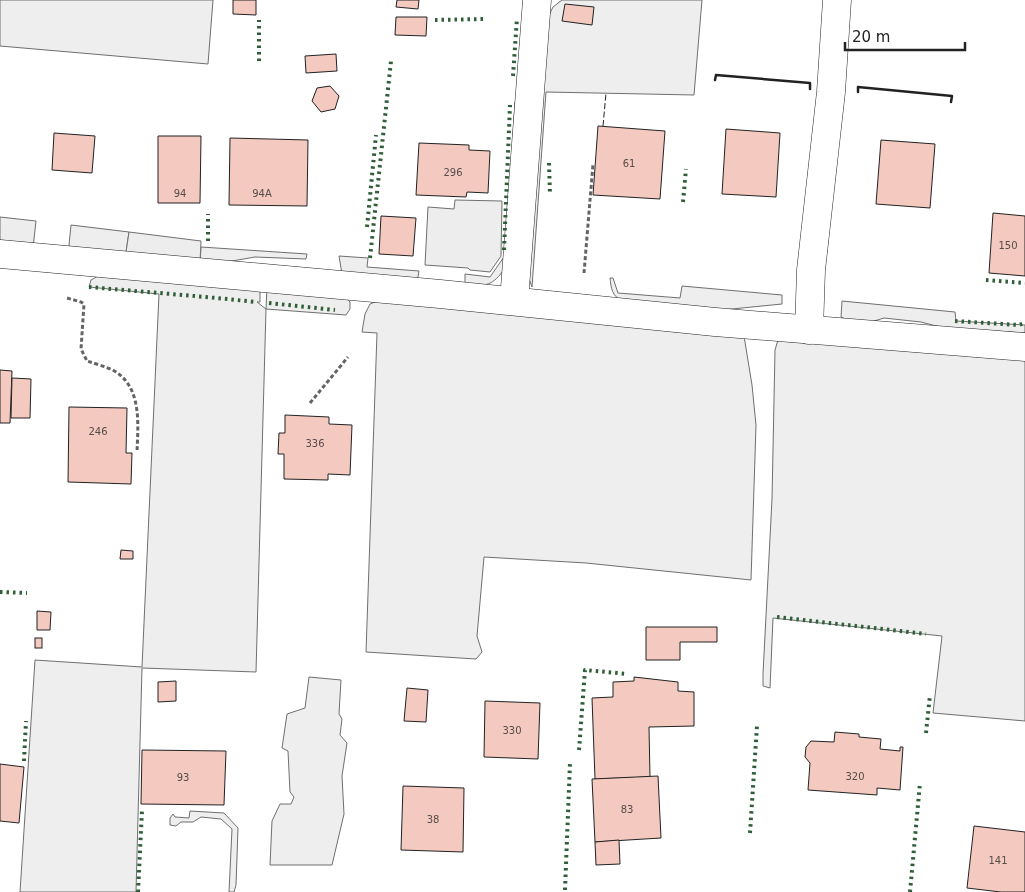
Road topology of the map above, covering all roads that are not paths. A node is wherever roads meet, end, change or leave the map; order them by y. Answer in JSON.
{"nodes":[{"id":1,"x":537,"y":0,"type":"edge"},
{"id":2,"x":837,"y":0,"type":"edge"},
{"id":3,"x":0,"y":254,"type":"edge"},
{"id":4,"x":514,"y":301,"type":"junction"},
{"id":5,"x":809,"y":330,"type":"junction"},
{"id":6,"x":1025,"y":347,"type":"edge"}],
"edges":[{"from":1,"to":4,"type":"street"},
{"from":2,"to":5,"type":"street"},
{"from":3,"to":4,"type":"street"},
{"from":4,"to":5,"type":"street"},
{"from":5,"to":6,"type":"street"}]}
